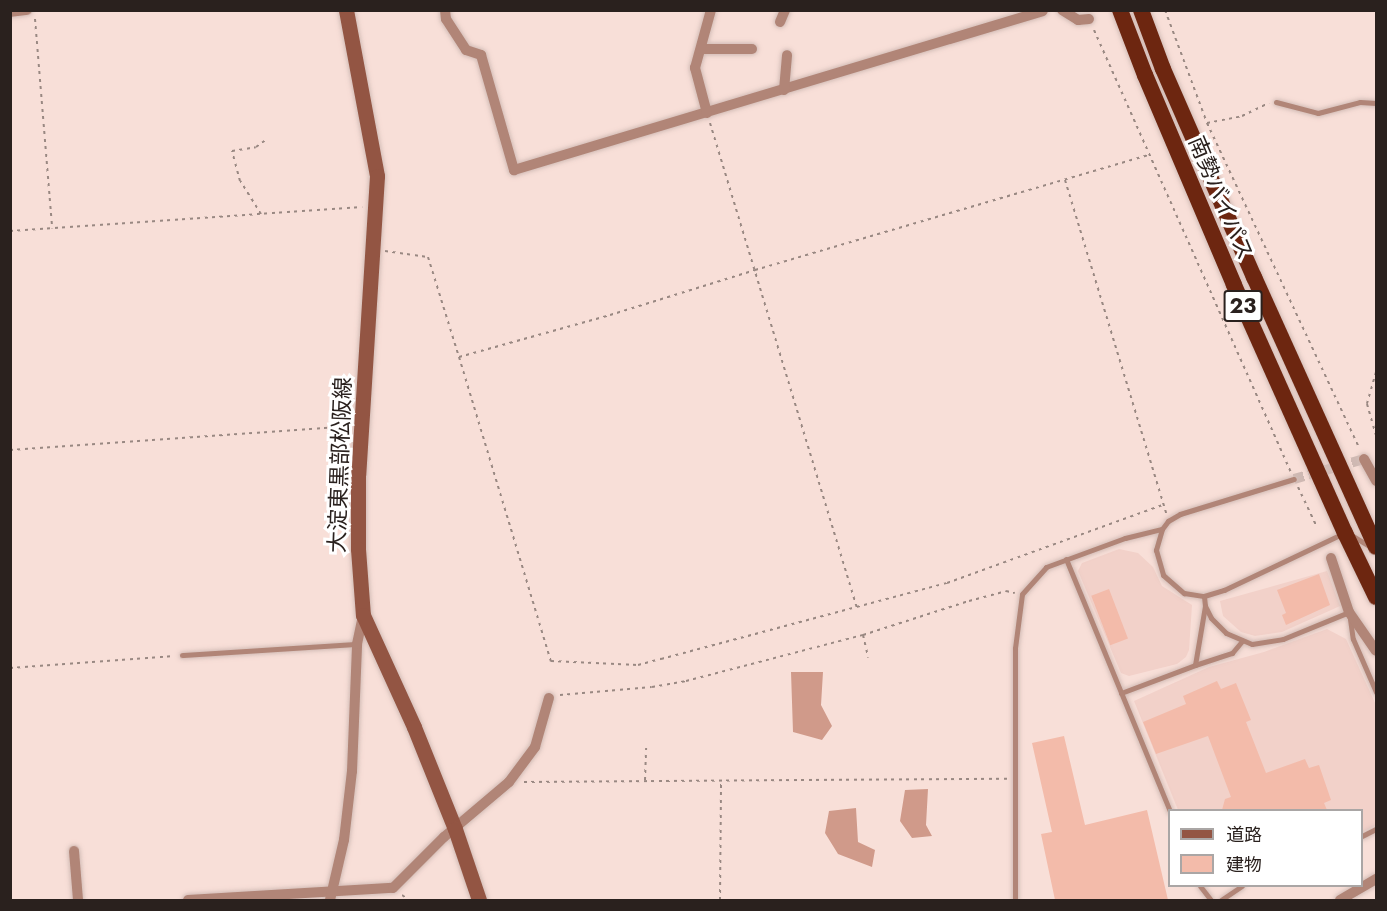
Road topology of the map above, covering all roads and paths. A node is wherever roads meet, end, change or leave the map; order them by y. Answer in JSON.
{"nodes":[{"id":1,"x":27,"y":10,"type":"edge"},
{"id":2,"x":34,"y":10,"type":"edge"},
{"id":3,"x":346,"y":10,"type":"edge"},
{"id":4,"x":445,"y":10,"type":"edge"},
{"id":5,"x":711,"y":10,"type":"edge"},
{"id":6,"x":786,"y":10,"type":"edge"},
{"id":7,"x":1052,"y":10,"type":"edge"},
{"id":8,"x":1062,"y":10,"type":"edge"},
{"id":9,"x":1120,"y":10,"type":"edge"},
{"id":10,"x":1141,"y":10,"type":"edge"},
{"id":11,"x":1164,"y":10,"type":"edge"},
{"id":12,"x":1043,"y":11,"type":"edge"},
{"id":13,"x":10,"y":12,"type":"edge"},
{"id":14,"x":1089,"y":19,"type":"joint"},
{"id":15,"x":780,"y":22,"type":"dead end"},
{"id":16,"x":701,"y":49,"type":"junction"},
{"id":17,"x":752,"y":49,"type":"dead end"},
{"id":18,"x":787,"y":56,"type":"dead end"},
{"id":19,"x":784,"y":90,"type":"junction"},
{"id":20,"x":1276,"y":102,"type":"joint"},
{"id":21,"x":1377,"y":103,"type":"edge"},
{"id":22,"x":707,"y":113,"type":"junction"},
{"id":23,"x":1207,"y":123,"type":"junction"},
{"id":24,"x":267,"y":139,"type":"dead end"},
{"id":25,"x":1148,"y":155,"type":"junction"},
{"id":26,"x":1065,"y":180,"type":"junction"},
{"id":27,"x":377,"y":207,"type":"junction"},
{"id":28,"x":261,"y":214,"type":"junction"},
{"id":29,"x":52,"y":228,"type":"junction"},
{"id":30,"x":10,"y":231,"type":"edge"},
{"id":31,"x":374,"y":249,"type":"junction"},
{"id":32,"x":755,"y":270,"type":"junction"},
{"id":33,"x":459,"y":357,"type":"junction"},
{"id":34,"x":1377,"y":372,"type":"edge"},
{"id":35,"x":361,"y":425,"type":"junction"},
{"id":36,"x":1377,"y":435,"type":"edge"},
{"id":37,"x":10,"y":450,"type":"edge"},
{"id":38,"x":1364,"y":459,"type":"joint"},
{"id":39,"x":1294,"y":479,"type":"junction"},
{"id":40,"x":1376,"y":479,"type":"edge"},
{"id":41,"x":1163,"y":505,"type":"junction"},
{"id":42,"x":1168,"y":521,"type":"junction"},
{"id":43,"x":1316,"y":525,"type":"dead end"},
{"id":44,"x":1162,"y":529,"type":"junction"},
{"id":45,"x":1345,"y":533,"type":"junction"},
{"id":46,"x":1377,"y":547,"type":"edge"},
{"id":47,"x":1377,"y":553,"type":"edge"},
{"id":48,"x":1331,"y":558,"type":"dead end"},
{"id":49,"x":1066,"y":559,"type":"junction"},
{"id":50,"x":1022,"y":594,"type":"junction"},
{"id":51,"x":1204,"y":596,"type":"junction"},
{"id":52,"x":1377,"y":597,"type":"edge"},
{"id":53,"x":1205,"y":606,"type":"junction"},
{"id":54,"x":857,"y":608,"type":"junction"},
{"id":55,"x":1349,"y":612,"type":"junction"},
{"id":56,"x":363,"y":615,"type":"junction"},
{"id":57,"x":863,"y":635,"type":"junction"},
{"id":58,"x":1242,"y":641,"type":"junction"},
{"id":59,"x":357,"y":645,"type":"junction"},
{"id":60,"x":1377,"y":651,"type":"edge"},
{"id":61,"x":182,"y":655,"type":"joint"},
{"id":62,"x":868,"y":657,"type":"dead end"},
{"id":63,"x":1196,"y":665,"type":"junction"},
{"id":64,"x":10,"y":668,"type":"edge"},
{"id":65,"x":1377,"y":692,"type":"edge"},
{"id":66,"x":1121,"y":693,"type":"junction"},
{"id":67,"x":549,"y":698,"type":"joint"},
{"id":68,"x":646,"y":748,"type":"dead end"},
{"id":69,"x":721,"y":779,"type":"junction"},
{"id":70,"x":1016,"y":779,"type":"junction"},
{"id":71,"x":645,"y":780,"type":"junction"},
{"id":72,"x":509,"y":782,"type":"junction"},
{"id":73,"x":1169,"y":809,"type":"edge"},
{"id":74,"x":455,"y":829,"type":"junction"},
{"id":75,"x":1377,"y":829,"type":"edge"},
{"id":76,"x":1363,"y":836,"type":"edge"},
{"id":77,"x":74,"y":850,"type":"dead end"},
{"id":78,"x":1377,"y":879,"type":"edge"},
{"id":79,"x":1201,"y":887,"type":"edge"},
{"id":80,"x":1239,"y":887,"type":"edge"},
{"id":81,"x":1363,"y":887,"type":"edge"},
{"id":82,"x":1363,"y":887,"type":"edge"},
{"id":83,"x":331,"y":895,"type":"edge"},
{"id":84,"x":78,"y":900,"type":"edge"},
{"id":85,"x":188,"y":900,"type":"edge"},
{"id":86,"x":479,"y":900,"type":"edge"},
{"id":87,"x":720,"y":900,"type":"edge"},
{"id":88,"x":1015,"y":900,"type":"edge"},
{"id":89,"x":1211,"y":900,"type":"edge"},
{"id":90,"x":1221,"y":900,"type":"edge"},
{"id":91,"x":1340,"y":900,"type":"edge"}],
"edges":[{"from":1,"to":13,"type":"street"},
{"from":2,"to":29,"type":"path"},
{"from":3,"to":27,"type":"main road","name":"大淀東黒部松阪線"},
{"from":4,"to":22,"type":"street"},
{"from":5,"to":16,"type":"street"},
{"from":6,"to":15,"type":"street"},
{"from":7,"to":12,"type":"street"},
{"from":8,"to":14,"type":"street"},
{"from":9,"to":45,"type":"highway","name":"南勢バイパス","number":"23"},
{"from":10,"to":46,"type":"highway","name":"南勢バイパス","number":"23"},
{"from":11,"to":23,"type":"path"},
{"from":12,"to":19,"type":"street"},
{"from":14,"to":25,"type":"path"},
{"from":16,"to":17,"type":"street"},
{"from":16,"to":22,"type":"street"},
{"from":18,"to":19,"type":"street"},
{"from":19,"to":22,"type":"street"},
{"from":20,"to":21,"type":"lane"},
{"from":20,"to":23,"type":"path"},
{"from":22,"to":32,"type":"path"},
{"from":23,"to":38,"type":"path"},
{"from":24,"to":28,"type":"path"},
{"from":25,"to":26,"type":"path"},
{"from":25,"to":39,"type":"path"},
{"from":26,"to":32,"type":"path"},
{"from":26,"to":41,"type":"path"},
{"from":27,"to":28,"type":"path"},
{"from":27,"to":31,"type":"main road","name":"大淀東黒部松阪線"},
{"from":28,"to":29,"type":"path"},
{"from":29,"to":30,"type":"path"},
{"from":31,"to":33,"type":"path"},
{"from":31,"to":35,"type":"main road","name":"大淀東黒部松阪線"},
{"from":32,"to":33,"type":"path"},
{"from":32,"to":54,"type":"path"},
{"from":33,"to":54,"type":"path"},
{"from":34,"to":36,"type":"path"},
{"from":35,"to":37,"type":"path"},
{"from":35,"to":56,"type":"main road","name":"大淀東黒部松阪線"},
{"from":38,"to":40,"type":"street"},
{"from":39,"to":42,"type":"lane"},
{"from":39,"to":43,"type":"path"},
{"from":41,"to":42,"type":"path"},
{"from":41,"to":54,"type":"path"},
{"from":42,"to":44,"type":"lane"},
{"from":44,"to":49,"type":"lane"},
{"from":44,"to":51,"type":"lane"},
{"from":45,"to":47,"type":"lane"},
{"from":45,"to":51,"type":"lane"},
{"from":45,"to":52,"type":"highway","name":"南勢バイパス","number":"23"},
{"from":48,"to":55,"type":"street"},
{"from":49,"to":50,"type":"lane"},
{"from":49,"to":66,"type":"lane"},
{"from":50,"to":57,"type":"path"},
{"from":50,"to":70,"type":"lane"},
{"from":51,"to":53,"type":"lane"},
{"from":53,"to":58,"type":"lane"},
{"from":53,"to":63,"type":"lane"},
{"from":55,"to":58,"type":"lane"},
{"from":55,"to":60,"type":"street"},
{"from":55,"to":65,"type":"lane"},
{"from":56,"to":59,"type":"street"},
{"from":56,"to":74,"type":"main road","name":"大淀東黒部松阪線"},
{"from":57,"to":62,"type":"path"},
{"from":57,"to":67,"type":"path"},
{"from":58,"to":63,"type":"lane"},
{"from":59,"to":61,"type":"lane"},
{"from":59,"to":83,"type":"street"},
{"from":61,"to":64,"type":"path"},
{"from":63,"to":66,"type":"lane"},
{"from":66,"to":73,"type":"lane"},
{"from":67,"to":72,"type":"street"},
{"from":68,"to":71,"type":"path"},
{"from":69,"to":70,"type":"path"},
{"from":69,"to":71,"type":"path"},
{"from":69,"to":87,"type":"path"},
{"from":70,"to":88,"type":"lane"},
{"from":71,"to":72,"type":"path"},
{"from":72,"to":74,"type":"street"},
{"from":74,"to":83,"type":"street"},
{"from":74,"to":86,"type":"main road","name":"大淀東黒部松阪線"},
{"from":75,"to":76,"type":"lane"},
{"from":77,"to":84,"type":"street"},
{"from":78,"to":81,"type":"street"},
{"from":79,"to":89,"type":"lane"},
{"from":80,"to":90,"type":"lane"},
{"from":82,"to":91,"type":"street"},
{"from":83,"to":85,"type":"street"}]}
